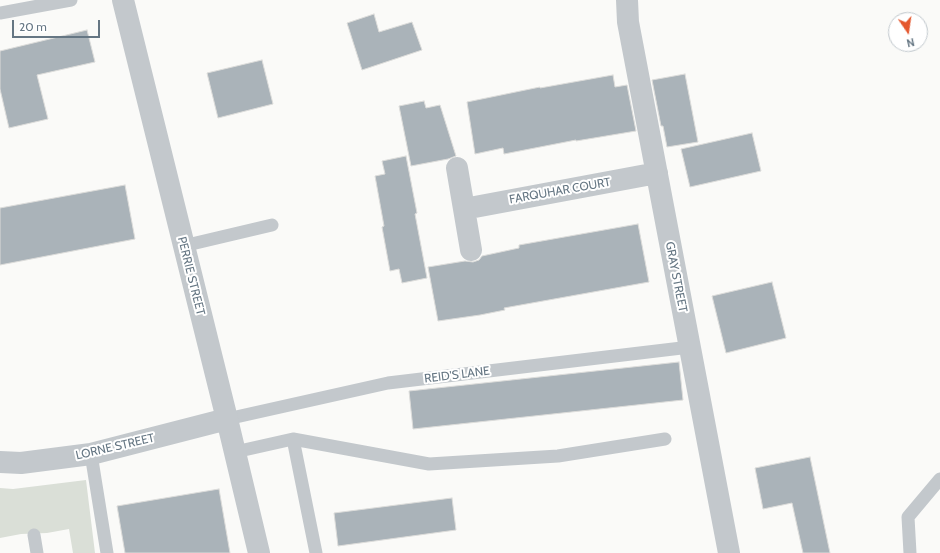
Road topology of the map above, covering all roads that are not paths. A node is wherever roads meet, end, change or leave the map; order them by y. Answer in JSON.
{"nodes":[{"id":1,"x":71,"y":0,"type":"edge"},
{"id":2,"x":123,"y":0,"type":"edge"},
{"id":3,"x":627,"y":0,"type":"edge"},
{"id":4,"x":0,"y":13,"type":"edge"},
{"id":5,"x":457,"y":168,"type":"dead end"},
{"id":6,"x":657,"y":173,"type":"junction"},
{"id":7,"x":464,"y":209,"type":"junction"},
{"id":8,"x":272,"y":225,"type":"dead end"},
{"id":9,"x":183,"y":246,"type":"junction"},
{"id":10,"x":471,"y":250,"type":"dead end"},
{"id":11,"x":690,"y":347,"type":"junction"},
{"id":12,"x":227,"y":419,"type":"junction"},
{"id":13,"x":665,"y":438,"type":"dead end"},
{"id":14,"x":293,"y":439,"type":"junction"},
{"id":15,"x":235,"y":452,"type":"junction"},
{"id":16,"x":91,"y":454,"type":"junction"},
{"id":17,"x":0,"y":462,"type":"edge"},
{"id":18,"x":940,"y":479,"type":"edge"},
{"id":19,"x":34,"y":534,"type":"dead end"},
{"id":20,"x":37,"y":553,"type":"edge"},
{"id":21,"x":107,"y":553,"type":"edge"},
{"id":22,"x":259,"y":553,"type":"edge"},
{"id":23,"x":316,"y":553,"type":"edge"},
{"id":24,"x":729,"y":553,"type":"edge"},
{"id":25,"x":910,"y":553,"type":"edge"}],
"edges":[{"from":1,"to":4,"type":"lane"},
{"from":2,"to":9,"type":"street","name":"PERRIE STREET"},
{"from":3,"to":6,"type":"street","name":"GRAY STREET"},
{"from":5,"to":7,"type":"street"},
{"from":6,"to":7,"type":"street","name":"FARQUHAR COURT"},
{"from":6,"to":11,"type":"street","name":"GRAY STREET"},
{"from":7,"to":10,"type":"street"},
{"from":8,"to":9,"type":"lane"},
{"from":9,"to":12,"type":"street","name":"PERRIE STREET"},
{"from":11,"to":12,"type":"lane","name":"REID'S LANE"},
{"from":11,"to":24,"type":"street","name":"GRAY STREET"},
{"from":12,"to":15,"type":"street","name":"PERRIE STREET"},
{"from":12,"to":16,"type":"street","name":"LORNE STREET"},
{"from":13,"to":14,"type":"lane"},
{"from":14,"to":15,"type":"lane"},
{"from":14,"to":23,"type":"lane"},
{"from":15,"to":22,"type":"street","name":"PERRIE STREET"},
{"from":16,"to":17,"type":"street","name":"LORNE STREET"},
{"from":16,"to":21,"type":"lane"},
{"from":18,"to":25,"type":"lane"},
{"from":19,"to":20,"type":"lane"}]}
